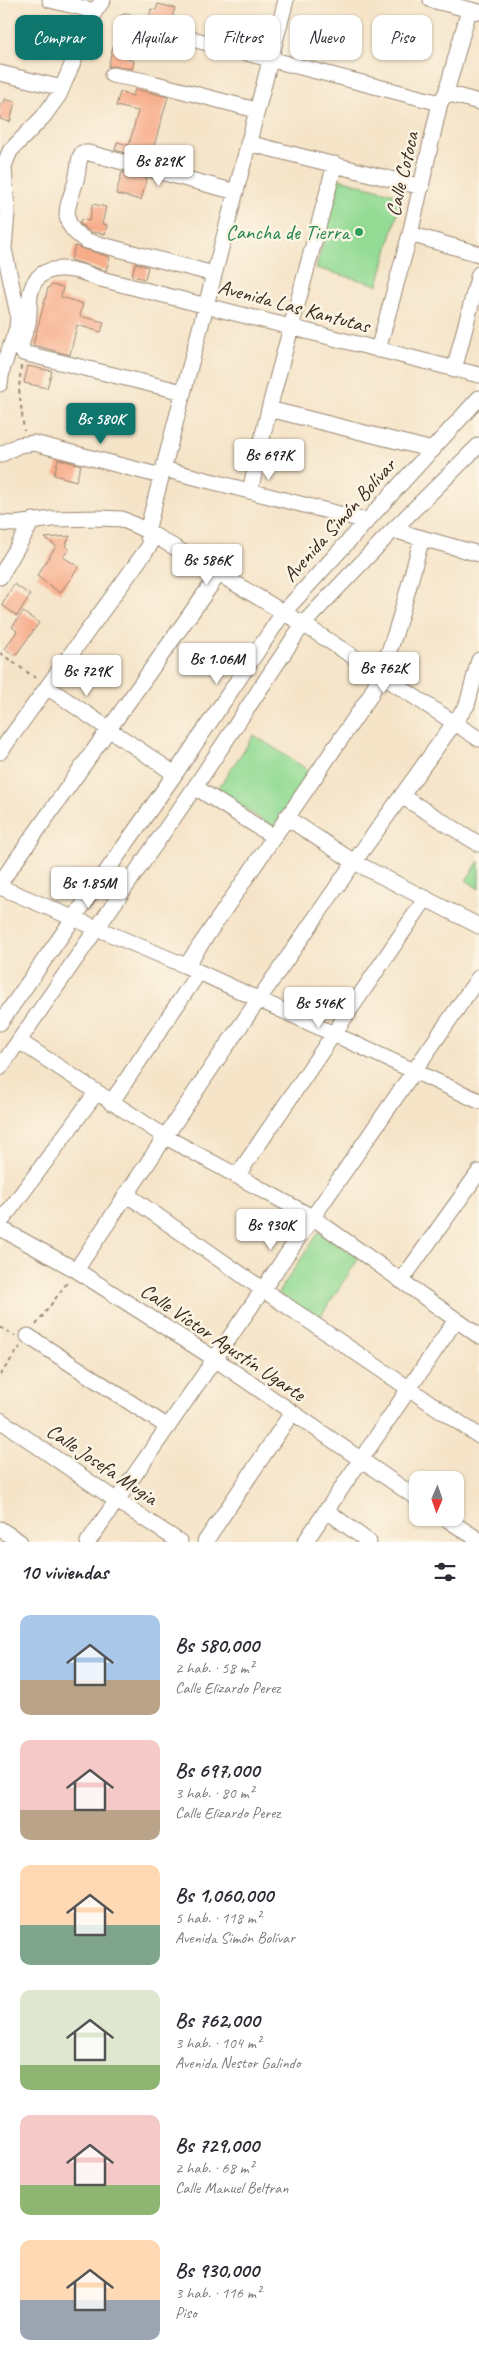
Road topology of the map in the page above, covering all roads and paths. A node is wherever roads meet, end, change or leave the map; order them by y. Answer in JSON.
{"nodes":[{"id":1,"x":50,"y":0,"type":"edge"},
{"id":2,"x":286,"y":0,"type":"edge"},
{"id":3,"x":432,"y":0,"type":"edge"},
{"id":4,"x":99,"y":6,"type":"edge"},
{"id":5,"x":474,"y":11,"type":"edge"},
{"id":6,"x":280,"y":22,"type":"edge"},
{"id":7,"x":269,"y":60,"type":"edge"},
{"id":8,"x":279,"y":60,"type":"edge"},
{"id":9,"x":0,"y":73,"type":"edge"},
{"id":10,"x":112,"y":76,"type":"dead end"},
{"id":11,"x":62,"y":88,"type":"junction"},
{"id":12,"x":443,"y":98,"type":"junction"},
{"id":13,"x":479,"y":102,"type":"edge"},
{"id":14,"x":256,"y":110,"type":"junction"},
{"id":15,"x":248,"y":143,"type":"junction"},
{"id":16,"x":335,"y":164,"type":"junction"},
{"id":17,"x":2,"y":166,"type":"edge"},
{"id":18,"x":422,"y":187,"type":"junction"},
{"id":19,"x":236,"y":192,"type":"junction"},
{"id":20,"x":410,"y":234,"type":"junction"},
{"id":21,"x":2,"y":243,"type":"edge"},
{"id":22,"x":479,"y":254,"type":"edge"},
{"id":23,"x":214,"y":274,"type":"junction"},
{"id":24,"x":479,"y":274,"type":"edge"},
{"id":25,"x":206,"y":305,"type":"junction"},
{"id":26,"x":291,"y":328,"type":"junction"},
{"id":27,"x":378,"y":350,"type":"junction"},
{"id":28,"x":3,"y":356,"type":"edge"},
{"id":29,"x":30,"y":356,"type":"junction"},
{"id":30,"x":454,"y":370,"type":"junction"},
{"id":31,"x":479,"y":376,"type":"edge"},
{"id":32,"x":0,"y":384,"type":"edge"},
{"id":33,"x":183,"y":392,"type":"junction"},
{"id":34,"x":479,"y":398,"type":"edge"},
{"id":35,"x":269,"y":409,"type":"junction"},
{"id":36,"x":27,"y":443,"type":"junction"},
{"id":37,"x":479,"y":445,"type":"edge"},
{"id":38,"x":433,"y":450,"type":"junction"},
{"id":39,"x":0,"y":455,"type":"edge"},
{"id":40,"x":472,"y":463,"type":"edge"},
{"id":41,"x":162,"y":472,"type":"junction"},
{"id":42,"x":250,"y":491,"type":"junction"},
{"id":43,"x":32,"y":520,"type":"junction"},
{"id":44,"x":367,"y":521,"type":"junction"},
{"id":45,"x":0,"y":523,"type":"edge"},
{"id":46,"x":393,"y":530,"type":"junction"},
{"id":47,"x":147,"y":531,"type":"junction"},
{"id":48,"x":422,"y":538,"type":"junction"},
{"id":49,"x":479,"y":554,"type":"edge"},
{"id":50,"x":218,"y":575,"type":"junction"},
{"id":51,"x":0,"y":577,"type":"edge"},
{"id":52,"x":283,"y":613,"type":"junction"},
{"id":53,"x":303,"y":624,"type":"junction"},
{"id":54,"x":0,"y":653,"type":"edge"},
{"id":55,"x":479,"y":660,"type":"edge"},
{"id":56,"x":381,"y":674,"type":"junction"},
{"id":57,"x":47,"y":687,"type":"junction"},
{"id":58,"x":453,"y":723,"type":"junction"},
{"id":59,"x":109,"y":731,"type":"junction"},
{"id":60,"x":479,"y":739,"type":"edge"},
{"id":61,"x":0,"y":752,"type":"edge"},
{"id":62,"x":175,"y":774,"type":"junction"},
{"id":63,"x":195,"y":787,"type":"junction"},
{"id":64,"x":403,"y":796,"type":"junction"},
{"id":65,"x":286,"y":817,"type":"junction"},
{"id":66,"x":274,"y":837,"type":"junction"},
{"id":67,"x":479,"y":844,"type":"edge"},
{"id":68,"x":354,"y":862,"type":"junction"},
{"id":69,"x":0,"y":883,"type":"edge"},
{"id":70,"x":0,"y":887,"type":"edge"},
{"id":71,"x":426,"y":898,"type":"junction"},
{"id":72,"x":72,"y":919,"type":"junction"},
{"id":73,"x":479,"y":926,"type":"edge"},
{"id":74,"x":96,"y":928,"type":"junction"},
{"id":75,"x":192,"y":969,"type":"junction"},
{"id":76,"x":479,"y":977,"type":"edge"},
{"id":77,"x":260,"y":1000,"type":"junction"},
{"id":78,"x":0,"y":1023,"type":"edge"},
{"id":79,"x":335,"y":1033,"type":"junction"},
{"id":80,"x":19,"y":1041,"type":"junction"},
{"id":81,"x":0,"y":1068,"type":"edge"},
{"id":82,"x":413,"y":1070,"type":"junction"},
{"id":83,"x":96,"y":1093,"type":"junction"},
{"id":84,"x":479,"y":1101,"type":"edge"},
{"id":85,"x":111,"y":1103,"type":"junction"},
{"id":86,"x":164,"y":1136,"type":"junction"},
{"id":87,"x":479,"y":1172,"type":"edge"},
{"id":88,"x":237,"y":1176,"type":"junction"},
{"id":89,"x":126,"y":1194,"type":"junction"},
{"id":90,"x":312,"y":1218,"type":"junction"},
{"id":91,"x":0,"y":1223,"type":"edge"},
{"id":92,"x":0,"y":1228,"type":"edge"},
{"id":93,"x":76,"y":1270,"type":"junction"},
{"id":94,"x":401,"y":1281,"type":"junction"},
{"id":95,"x":262,"y":1289,"type":"junction"},
{"id":96,"x":455,"y":1321,"type":"junction"},
{"id":97,"x":0,"y":1327,"type":"edge"},
{"id":98,"x":479,"y":1336,"type":"edge"},
{"id":99,"x":26,"y":1338,"type":"junction"},
{"id":100,"x":215,"y":1359,"type":"junction"},
{"id":101,"x":0,"y":1375,"type":"edge"},
{"id":102,"x":410,"y":1389,"type":"junction"},
{"id":103,"x":292,"y":1414,"type":"junction"},
{"id":104,"x":0,"y":1420,"type":"edge"},
{"id":105,"x":168,"y":1427,"type":"junction"},
{"id":106,"x":479,"y":1436,"type":"edge"},
{"id":107,"x":361,"y":1462,"type":"junction"},
{"id":108,"x":409,"y":1493,"type":"edge"},
{"id":109,"x":117,"y":1501,"type":"junction"},
{"id":110,"x":326,"y":1510,"type":"junction"},
{"id":111,"x":457,"y":1526,"type":"edge"},
{"id":112,"x":0,"y":1529,"type":"edge"},
{"id":113,"x":479,"y":1540,"type":"edge"},
{"id":114,"x":20,"y":1542,"type":"edge"},
{"id":115,"x":88,"y":1542,"type":"edge"},
{"id":116,"x":180,"y":1542,"type":"edge"},
{"id":117,"x":205,"y":1542,"type":"edge"},
{"id":118,"x":305,"y":1542,"type":"edge"},
{"id":119,"x":369,"y":1542,"type":"edge"}],
"edges":[{"from":1,"to":4,"type":"street"},
{"from":2,"to":6,"type":"street"},
{"from":3,"to":5,"type":"street"},
{"from":4,"to":11,"type":"street"},
{"from":5,"to":12,"type":"street","name":"Calle Cotoca"},
{"from":7,"to":14,"type":"street"},
{"from":8,"to":12,"type":"street"},
{"from":9,"to":11,"type":"street"},
{"from":10,"to":14,"type":"street"},
{"from":11,"to":17,"type":"street"},
{"from":12,"to":13,"type":"street"},
{"from":12,"to":18,"type":"street","name":"Calle Cotoca"},
{"from":14,"to":15,"type":"street"},
{"from":15,"to":16,"type":"street"},
{"from":15,"to":19,"type":"street"},
{"from":16,"to":18,"type":"street"},
{"from":16,"to":26,"type":"street"},
{"from":17,"to":21,"type":"street"},
{"from":18,"to":20,"type":"street","name":"Calle Cotoca"},
{"from":19,"to":23,"type":"street"},
{"from":19,"to":23,"type":"street"},
{"from":20,"to":22,"type":"street"},
{"from":20,"to":27,"type":"street","name":"Calle Cotoca"},
{"from":21,"to":28,"type":"street"},
{"from":23,"to":25,"type":"street"},
{"from":24,"to":30,"type":"street"},
{"from":25,"to":26,"type":"street","name":"Avenida Las Kantutas"},
{"from":25,"to":29,"type":"street","name":"Avenida Las Kantutas"},
{"from":25,"to":33,"type":"street"},
{"from":26,"to":27,"type":"street","name":"Avenida Las Kantutas"},
{"from":26,"to":35,"type":"street"},
{"from":27,"to":30,"type":"street","name":"Avenida Las Kantutas"},
{"from":28,"to":32,"type":"street"},
{"from":29,"to":33,"type":"street"},
{"from":29,"to":36,"type":"path"},
{"from":30,"to":31,"type":"street","name":"Avenida Las Kantutas"},
{"from":33,"to":41,"type":"street"},
{"from":34,"to":38,"type":"street","name":"Avenida Simón Bolívar"},
{"from":35,"to":38,"type":"street"},
{"from":35,"to":42,"type":"street"},
{"from":36,"to":39,"type":"street"},
{"from":36,"to":41,"type":"street"},
{"from":37,"to":40,"type":"street","name":"Avenida Simón Bolívar"},
{"from":38,"to":44,"type":"street","name":"Avenida Simón Bolívar"},
{"from":40,"to":46,"type":"street","name":"Avenida Simón Bolívar"},
{"from":41,"to":42,"type":"street"},
{"from":41,"to":47,"type":"street"},
{"from":42,"to":44,"type":"street"},
{"from":43,"to":45,"type":"street"},
{"from":43,"to":47,"type":"street"},
{"from":43,"to":51,"type":"street"},
{"from":44,"to":52,"type":"street","name":"Avenida Simón Bolívar"},
{"from":46,"to":48,"type":"street"},
{"from":46,"to":53,"type":"street","name":"Avenida Simón Bolívar"},
{"from":47,"to":50,"type":"street"},
{"from":47,"to":57,"type":"street"},
{"from":48,"to":49,"type":"street"},
{"from":48,"to":56,"type":"street"},
{"from":50,"to":52,"type":"street"},
{"from":50,"to":59,"type":"street"},
{"from":52,"to":53,"type":"street"},
{"from":52,"to":62,"type":"street","name":"Avenida Simón Bolívar"},
{"from":53,"to":56,"type":"street"},
{"from":53,"to":63,"type":"street","name":"Avenida Simón Bolívar"},
{"from":54,"to":57,"type":"path"},
{"from":55,"to":58,"type":"street"},
{"from":56,"to":58,"type":"street"},
{"from":56,"to":65,"type":"street"},
{"from":57,"to":59,"type":"street"},
{"from":57,"to":61,"type":"street"},
{"from":58,"to":60,"type":"street"},
{"from":58,"to":64,"type":"street"},
{"from":59,"to":62,"type":"street"},
{"from":59,"to":69,"type":"street"},
{"from":62,"to":72,"type":"street","name":"Avenida Simón Bolívar"},
{"from":63,"to":66,"type":"street"},
{"from":63,"to":74,"type":"street","name":"Avenida Simón Bolívar"},
{"from":64,"to":67,"type":"street"},
{"from":64,"to":68,"type":"street"},
{"from":65,"to":66,"type":"street"},
{"from":65,"to":68,"type":"street"},
{"from":66,"to":75,"type":"street"},
{"from":68,"to":71,"type":"street"},
{"from":68,"to":77,"type":"street"},
{"from":70,"to":72,"type":"street"},
{"from":71,"to":73,"type":"street"},
{"from":71,"to":79,"type":"street"},
{"from":72,"to":74,"type":"street"},
{"from":72,"to":78,"type":"street","name":"Avenida Simón Bolívar"},
{"from":74,"to":75,"type":"street"},
{"from":74,"to":80,"type":"street","name":"Avenida Simón Bolívar"},
{"from":75,"to":77,"type":"street"},
{"from":75,"to":85,"type":"street"},
{"from":76,"to":82,"type":"street"},
{"from":77,"to":79,"type":"street"},
{"from":77,"to":86,"type":"street"},
{"from":79,"to":82,"type":"street"},
{"from":79,"to":88,"type":"street"},
{"from":80,"to":81,"type":"street","name":"Avenida Simón Bolívar"},
{"from":80,"to":83,"type":"street"},
{"from":82,"to":84,"type":"street"},
{"from":82,"to":90,"type":"street"},
{"from":83,"to":85,"type":"street"},
{"from":83,"to":91,"type":"street"},
{"from":85,"to":86,"type":"street"},
{"from":86,"to":88,"type":"street"},
{"from":86,"to":89,"type":"street"},
{"from":87,"to":94,"type":"street"},
{"from":88,"to":90,"type":"street"},
{"from":89,"to":93,"type":"street"},
{"from":89,"to":95,"type":"street"},
{"from":90,"to":94,"type":"street"},
{"from":90,"to":95,"type":"street"},
{"from":92,"to":93,"type":"street","name":"Calle Víctor Agustín Ugarte"},
{"from":93,"to":99,"type":"path"},
{"from":93,"to":100,"type":"street","name":"Calle Víctor Agustín Ugarte"},
{"from":94,"to":96,"type":"street"},
{"from":95,"to":100,"type":"street"},
{"from":95,"to":102,"type":"street"},
{"from":96,"to":98,"type":"street"},
{"from":96,"to":102,"type":"street"},
{"from":97,"to":99,"type":"path"},
{"from":99,"to":101,"type":"path"},
{"from":99,"to":105,"type":"street"},
{"from":100,"to":103,"type":"street","name":"Calle Víctor Agustín Ugarte"},
{"from":100,"to":105,"type":"street"},
{"from":102,"to":106,"type":"street"},
{"from":102,"to":107,"type":"street"},
{"from":103,"to":107,"type":"street","name":"Calle Víctor Agustín Ugarte"},
{"from":103,"to":117,"type":"street"},
{"from":104,"to":109,"type":"street","name":"Calle Josefa Mugia"},
{"from":105,"to":109,"type":"street"},
{"from":107,"to":108,"type":"street","name":"Calle Víctor Agustín Ugarte"},
{"from":107,"to":110,"type":"street"},
{"from":109,"to":115,"type":"street"},
{"from":109,"to":116,"type":"street","name":"Calle Josefa Mugia"},
{"from":110,"to":118,"type":"street"},
{"from":110,"to":119,"type":"street"},
{"from":111,"to":113,"type":"street"},
{"from":112,"to":114,"type":"street"}]}
